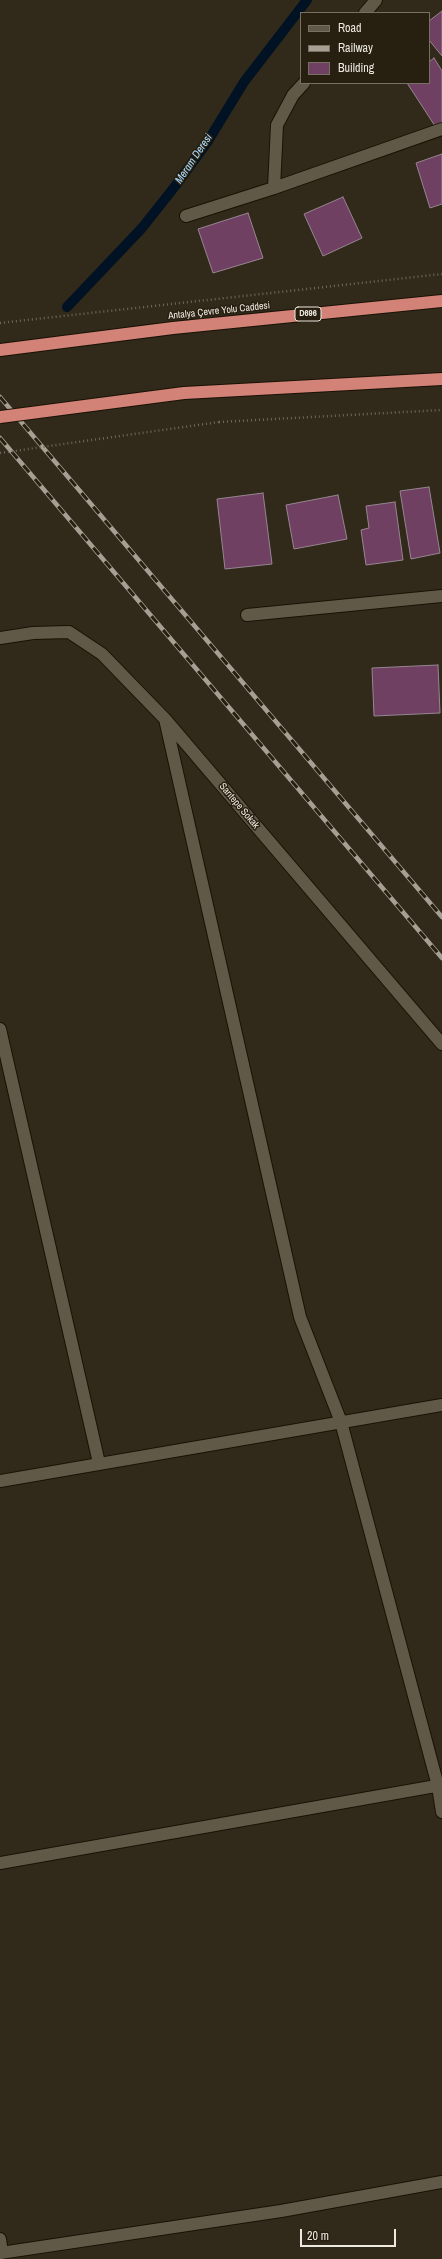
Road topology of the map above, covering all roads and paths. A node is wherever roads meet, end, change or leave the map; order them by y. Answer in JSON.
{"nodes":[{"id":1,"x":376,"y":0,"type":"edge"},
{"id":2,"x":366,"y":12,"type":"edge"},
{"id":3,"x":303,"y":84,"type":"edge"},
{"id":4,"x":442,"y":129,"type":"edge"},
{"id":5,"x":274,"y":188,"type":"junction"},
{"id":6,"x":186,"y":216,"type":"dead end"},
{"id":7,"x":442,"y":274,"type":"edge"},
{"id":8,"x":442,"y":301,"type":"edge"},
{"id":9,"x":0,"y":323,"type":"edge"},
{"id":10,"x":0,"y":350,"type":"edge"},
{"id":11,"x":442,"y":379,"type":"edge"},
{"id":12,"x":442,"y":410,"type":"edge"},
{"id":13,"x":0,"y":417,"type":"edge"},
{"id":14,"x":0,"y":453,"type":"edge"},
{"id":15,"x":442,"y":596,"type":"edge"},
{"id":16,"x":246,"y":614,"type":"dead end"},
{"id":17,"x":0,"y":638,"type":"edge"},
{"id":18,"x":165,"y":719,"type":"junction"},
{"id":19,"x":0,"y":1029,"type":"edge"},
{"id":20,"x":442,"y":1044,"type":"edge"},
{"id":21,"x":442,"y":1405,"type":"edge"},
{"id":22,"x":341,"y":1422,"type":"junction"},
{"id":23,"x":99,"y":1464,"type":"junction"},
{"id":24,"x":0,"y":1480,"type":"edge"},
{"id":25,"x":440,"y":1785,"type":"edge"},
{"id":26,"x":442,"y":1812,"type":"edge"},
{"id":27,"x":0,"y":1863,"type":"edge"},
{"id":28,"x":442,"y":2182,"type":"edge"},
{"id":29,"x":0,"y":2239,"type":"edge"},
{"id":30,"x":1,"y":2253,"type":"edge"}],
"edges":[{"from":1,"to":2,"type":"street"},
{"from":3,"to":5,"type":"street"},
{"from":4,"to":5,"type":"street"},
{"from":5,"to":6,"type":"street"},
{"from":7,"to":9,"type":"path"},
{"from":8,"to":10,"type":"highway","name":"Antalya Çevre Yolu Caddesi","number":"D696"},
{"from":11,"to":13,"type":"highway","bridge":true},
{"from":12,"to":14,"type":"path","bridge":true},
{"from":15,"to":16,"type":"street"},
{"from":17,"to":18,"type":"street","name":"Sarıtepe Sokak"},
{"from":18,"to":20,"type":"street","name":"Sarıtepe Sokak"},
{"from":18,"to":22,"type":"street"},
{"from":19,"to":23,"type":"street"},
{"from":21,"to":22,"type":"street"},
{"from":22,"to":23,"type":"street"},
{"from":22,"to":25,"type":"street"},
{"from":23,"to":24,"type":"street"},
{"from":25,"to":26,"type":"street"},
{"from":25,"to":27,"type":"street"},
{"from":28,"to":30,"type":"street"},
{"from":29,"to":30,"type":"street"}]}
